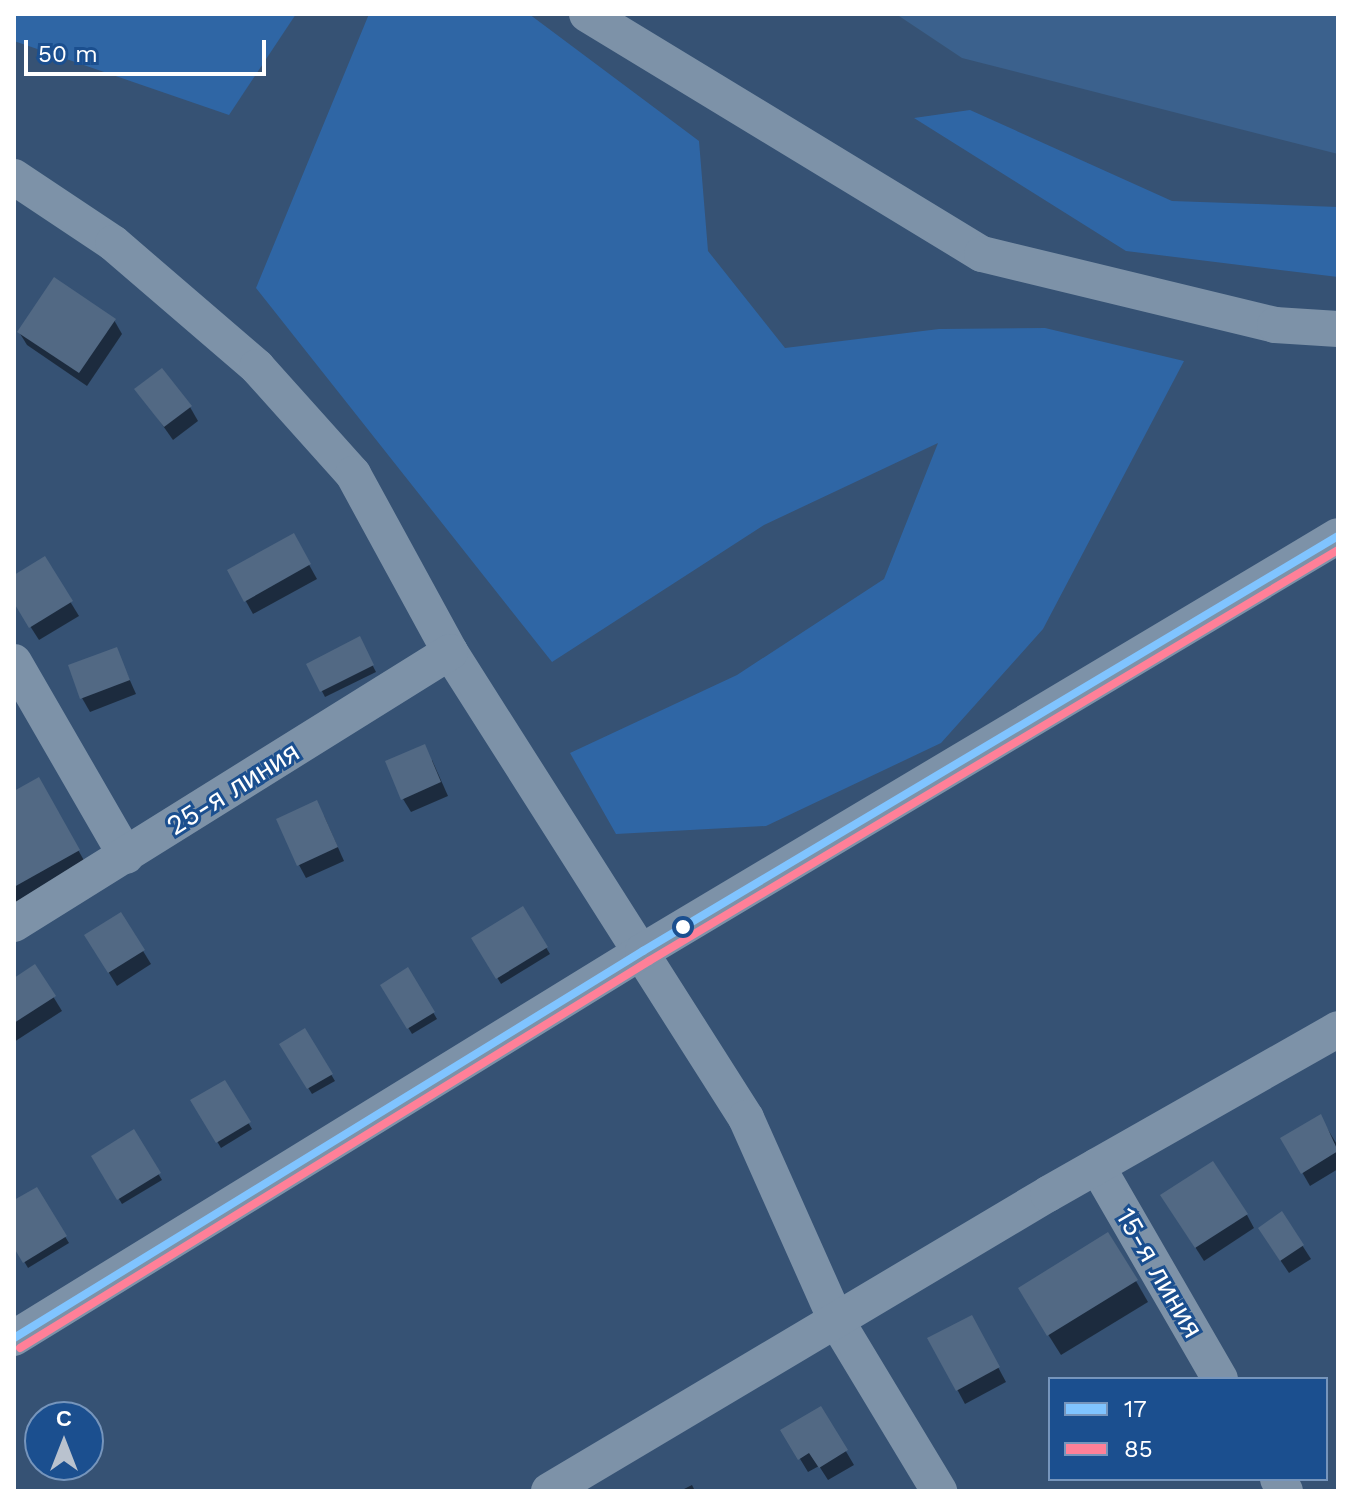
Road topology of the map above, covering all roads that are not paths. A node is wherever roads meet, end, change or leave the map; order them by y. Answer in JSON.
{"nodes":[{"id":1,"x":587,"y":14,"type":"edge"},
{"id":2,"x":14,"y":177,"type":"edge"},
{"id":3,"x":1338,"y":329,"type":"edge"},
{"id":4,"x":1338,"y":536,"type":"edge"},
{"id":5,"x":450,"y":652,"type":"junction"},
{"id":6,"x":14,"y":662,"type":"edge"},
{"id":7,"x":126,"y":856,"type":"junction"},
{"id":8,"x":14,"y":924,"type":"edge"},
{"id":9,"x":643,"y":951,"type":"junction"},
{"id":10,"x":1338,"y":1030,"type":"edge"},
{"id":11,"x":1097,"y":1166,"type":"junction"},
{"id":12,"x":836,"y":1320,"type":"junction"},
{"id":13,"x":14,"y":1338,"type":"edge"},
{"id":14,"x":1219,"y":1377,"type":"edge"},
{"id":15,"x":586,"y":1482,"type":"edge"},
{"id":16,"x":549,"y":1491,"type":"edge"},
{"id":17,"x":939,"y":1491,"type":"edge"}],
"edges":[{"from":1,"to":3,"type":"street"},
{"from":2,"to":5,"type":"street"},
{"from":4,"to":9,"type":"street"},
{"from":5,"to":7,"type":"street","name":"25-я линия"},
{"from":5,"to":9,"type":"street"},
{"from":6,"to":7,"type":"street"},
{"from":7,"to":8,"type":"street","name":"25-я линия"},
{"from":9,"to":12,"type":"street"},
{"from":9,"to":13,"type":"street"},
{"from":10,"to":11,"type":"street"},
{"from":11,"to":12,"type":"street"},
{"from":11,"to":14,"type":"street","name":"15-я линия"},
{"from":12,"to":15,"type":"street"},
{"from":12,"to":17,"type":"street"},
{"from":15,"to":16,"type":"street"}]}
